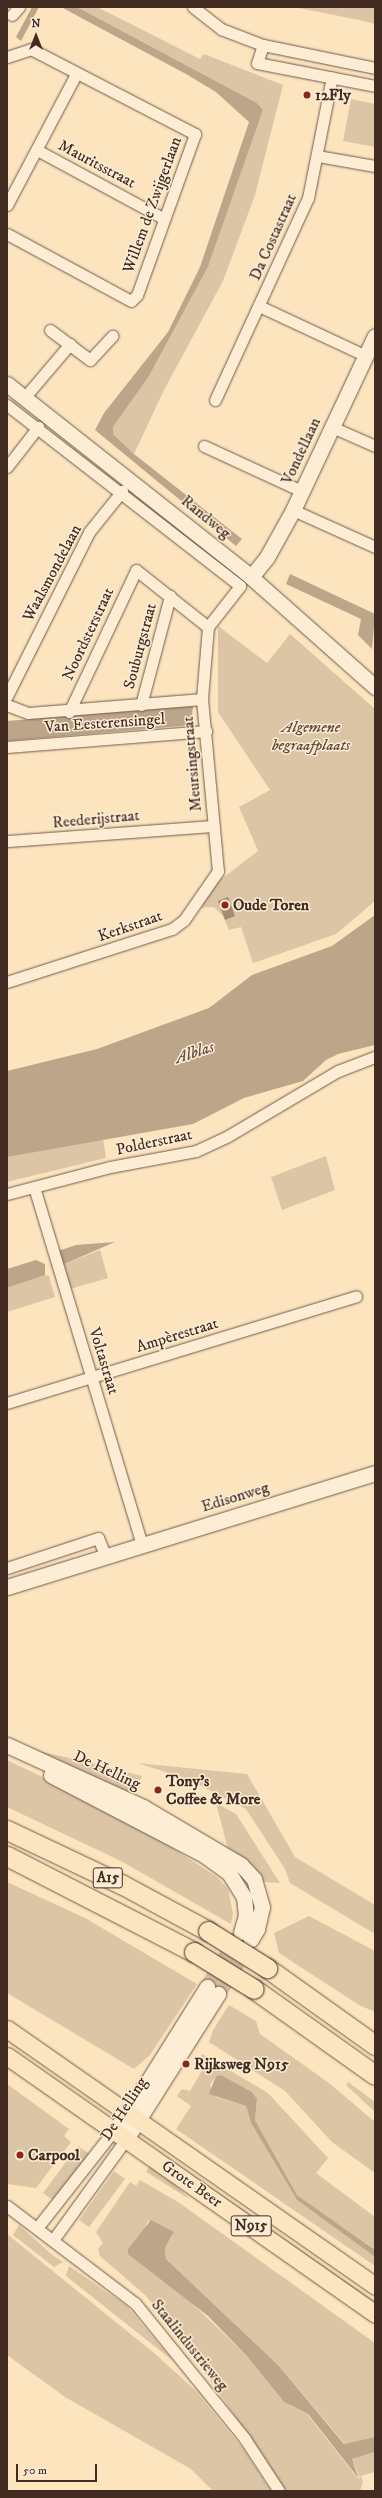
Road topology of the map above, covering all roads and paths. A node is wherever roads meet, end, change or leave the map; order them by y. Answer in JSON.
{"nodes":[{"id":1,"x":193,"y":7,"type":"edge"},
{"id":2,"x":263,"y":45,"type":"junction"},
{"id":3,"x":7,"y":56,"type":"edge"},
{"id":4,"x":375,"y":68,"type":"edge"},
{"id":5,"x":76,"y":74,"type":"junction"},
{"id":6,"x":332,"y":77,"type":"junction"},
{"id":7,"x":375,"y":86,"type":"edge"},
{"id":8,"x":37,"y":150,"type":"junction"},
{"id":9,"x":318,"y":156,"type":"junction"},
{"id":10,"x":375,"y":166,"type":"edge"},
{"id":11,"x":7,"y":205,"type":"edge"},
{"id":12,"x":163,"y":218,"type":"junction"},
{"id":13,"x":7,"y":234,"type":"edge"},
{"id":14,"x":260,"y":306,"type":"junction"},
{"id":15,"x":50,"y":330,"type":"dead end"},
{"id":16,"x":112,"y":336,"type":"dead end"},
{"id":17,"x":375,"y":336,"type":"edge"},
{"id":18,"x":70,"y":344,"type":"junction"},
{"id":19,"x":366,"y":356,"type":"junction"},
{"id":20,"x":7,"y":384,"type":"edge"},
{"id":21,"x":24,"y":398,"type":"junction"},
{"id":22,"x":215,"y":400,"type":"dead end"},
{"id":23,"x":7,"y":404,"type":"edge"},
{"id":24,"x":38,"y":427,"type":"junction"},
{"id":25,"x":332,"y":427,"type":"junction"},
{"id":26,"x":204,"y":446,"type":"dead end"},
{"id":27,"x":375,"y":446,"type":"edge"},
{"id":28,"x":7,"y":467,"type":"edge"},
{"id":29,"x":302,"y":491,"type":"junction"},
{"id":30,"x":122,"y":492,"type":"junction"},
{"id":31,"x":293,"y":510,"type":"junction"},
{"id":32,"x":375,"y":547,"type":"edge"},
{"id":33,"x":246,"y":582,"type":"junction"},
{"id":34,"x":170,"y":596,"type":"junction"},
{"id":35,"x":208,"y":627,"type":"junction"},
{"id":36,"x":375,"y":687,"type":"edge"},
{"id":37,"x":7,"y":696,"type":"edge"},
{"id":38,"x":202,"y":699,"type":"junction"},
{"id":39,"x":7,"y":705,"type":"edge"},
{"id":40,"x":141,"y":705,"type":"junction"},
{"id":41,"x":69,"y":712,"type":"junction"},
{"id":42,"x":206,"y":731,"type":"junction"},
{"id":43,"x":7,"y":747,"type":"edge"},
{"id":44,"x":213,"y":826,"type":"junction"},
{"id":45,"x":7,"y":841,"type":"edge"},
{"id":46,"x":7,"y":982,"type":"edge"},
{"id":47,"x":375,"y":1057,"type":"edge"},
{"id":48,"x":34,"y":1187,"type":"junction"},
{"id":49,"x":7,"y":1194,"type":"edge"},
{"id":50,"x":356,"y":1296,"type":"dead end"},
{"id":51,"x":92,"y":1378,"type":"junction"},
{"id":52,"x":7,"y":1403,"type":"edge"},
{"id":53,"x":375,"y":1473,"type":"edge"},
{"id":54,"x":142,"y":1545,"type":"junction"},
{"id":55,"x":106,"y":1557,"type":"junction"},
{"id":56,"x":7,"y":1568,"type":"edge"},
{"id":57,"x":7,"y":1587,"type":"edge"},
{"id":58,"x":7,"y":1745,"type":"edge"},
{"id":59,"x":7,"y":1755,"type":"edge"},
{"id":60,"x":7,"y":1830,"type":"edge"},
{"id":61,"x":7,"y":1856,"type":"edge"},
{"id":62,"x":212,"y":1990,"type":"tunnel mouth"},
{"id":63,"x":7,"y":2029,"type":"edge"},
{"id":64,"x":375,"y":2045,"type":"edge"},
{"id":65,"x":7,"y":2056,"type":"edge"},
{"id":66,"x":375,"y":2075,"type":"edge"},
{"id":67,"x":133,"y":2117,"type":"junction"},
{"id":68,"x":120,"y":2134,"type":"junction"},
{"id":69,"x":7,"y":2206,"type":"edge"},
{"id":70,"x":38,"y":2228,"type":"junction"},
{"id":71,"x":54,"y":2240,"type":"junction"},
{"id":72,"x":375,"y":2286,"type":"edge"},
{"id":73,"x":375,"y":2314,"type":"edge"},
{"id":74,"x":279,"y":2491,"type":"edge"}],
"edges":[{"from":1,"to":2,"type":"street"},
{"from":2,"to":4,"type":"street"},
{"from":2,"to":6,"type":"street"},
{"from":3,"to":5,"type":"street","name":"Willem de Zwijgerlaan"},
{"from":5,"to":8,"type":"street"},
{"from":5,"to":12,"type":"street","name":"Willem de Zwijgerlaan"},
{"from":6,"to":7,"type":"street"},
{"from":6,"to":9,"type":"street","name":"Da Costastraat"},
{"from":8,"to":11,"type":"street"},
{"from":8,"to":12,"type":"street","name":"Mauritsstraat"},
{"from":9,"to":10,"type":"street"},
{"from":9,"to":14,"type":"street","name":"Da Costastraat"},
{"from":12,"to":13,"type":"street","name":"Willem de Zwijgerlaan"},
{"from":14,"to":19,"type":"street"},
{"from":14,"to":22,"type":"street","name":"Da Costastraat"},
{"from":15,"to":18,"type":"street"},
{"from":16,"to":18,"type":"street"},
{"from":17,"to":19,"type":"street","name":"Vondellaan"},
{"from":18,"to":21,"type":"street"},
{"from":19,"to":25,"type":"street","name":"Vondellaan"},
{"from":20,"to":21,"type":"street","name":"Randweg"},
{"from":21,"to":33,"type":"street","name":"Randweg"},
{"from":23,"to":24,"type":"street","name":"Randweg"},
{"from":24,"to":28,"type":"street"},
{"from":24,"to":30,"type":"street","name":"Randweg"},
{"from":25,"to":27,"type":"street"},
{"from":25,"to":29,"type":"street","name":"Vondellaan"},
{"from":26,"to":29,"type":"street"},
{"from":29,"to":31,"type":"street","name":"Vondellaan"},
{"from":30,"to":33,"type":"street","name":"Randweg"},
{"from":30,"to":37,"type":"street","name":"Waalsmondelaan"},
{"from":31,"to":32,"type":"street"},
{"from":31,"to":33,"type":"street","name":"Vondellaan"},
{"from":33,"to":35,"type":"street"},
{"from":33,"to":36,"type":"street","name":"Randweg"},
{"from":34,"to":35,"type":"street"},
{"from":34,"to":40,"type":"street","name":"Souburgstraat"},
{"from":34,"to":41,"type":"street","name":"Noordsterstraat"},
{"from":35,"to":38,"type":"street","name":"Meursingstraat"},
{"from":38,"to":40,"type":"street","name":"Van Eesterensingel"},
{"from":38,"to":42,"type":"street","name":"Meursingstraat"},
{"from":39,"to":41,"type":"street","name":"Van Eesterensingel"},
{"from":40,"to":41,"type":"street","name":"Van Eesterensingel"},
{"from":42,"to":43,"type":"street","name":"Van Eesterensingel"},
{"from":42,"to":44,"type":"street","name":"Meursingstraat"},
{"from":44,"to":45,"type":"street","name":"Reederijstraat"},
{"from":44,"to":46,"type":"street","name":"Kerkstraat"},
{"from":47,"to":48,"type":"street","name":"Polderstraat"},
{"from":48,"to":49,"type":"street","name":"Polderstraat"},
{"from":48,"to":51,"type":"street","name":"Voltastraat"},
{"from":50,"to":51,"type":"street","name":"Ampèrestraat"},
{"from":51,"to":52,"type":"street","name":"Ampèrestraat"},
{"from":51,"to":54,"type":"street","name":"Voltastraat"},
{"from":53,"to":54,"type":"street","name":"Edisonweg"},
{"from":54,"to":55,"type":"street","name":"Edisonweg"},
{"from":55,"to":56,"type":"street"},
{"from":55,"to":57,"type":"street","name":"Edisonweg"},
{"from":58,"to":59,"type":"street","name":"De Helling"},
{"from":60,"to":64,"type":"highway","number":"A15","bridge":true},
{"from":61,"to":66,"type":"highway","number":"A15","bridge":true},
{"from":62,"to":67,"type":"street","name":"De Helling"},
{"from":63,"to":67,"type":"main road","name":"Grote Beer","number":"N915"},
{"from":65,"to":68,"type":"main road","name":"Grote Beer","number":"N915"},
{"from":67,"to":68,"type":"street","name":"De Helling"},
{"from":67,"to":72,"type":"main road","name":"Grote Beer","number":"N915"},
{"from":68,"to":70,"type":"street","name":"De Helling"},
{"from":68,"to":71,"type":"street","name":"De Helling"},
{"from":68,"to":73,"type":"main road","name":"Grote Beer","number":"N915"},
{"from":69,"to":70,"type":"street","name":"Staalindustrieweg"},
{"from":70,"to":71,"type":"street","name":"Staalindustrieweg"},
{"from":71,"to":74,"type":"street","name":"Staalindustrieweg"}]}
